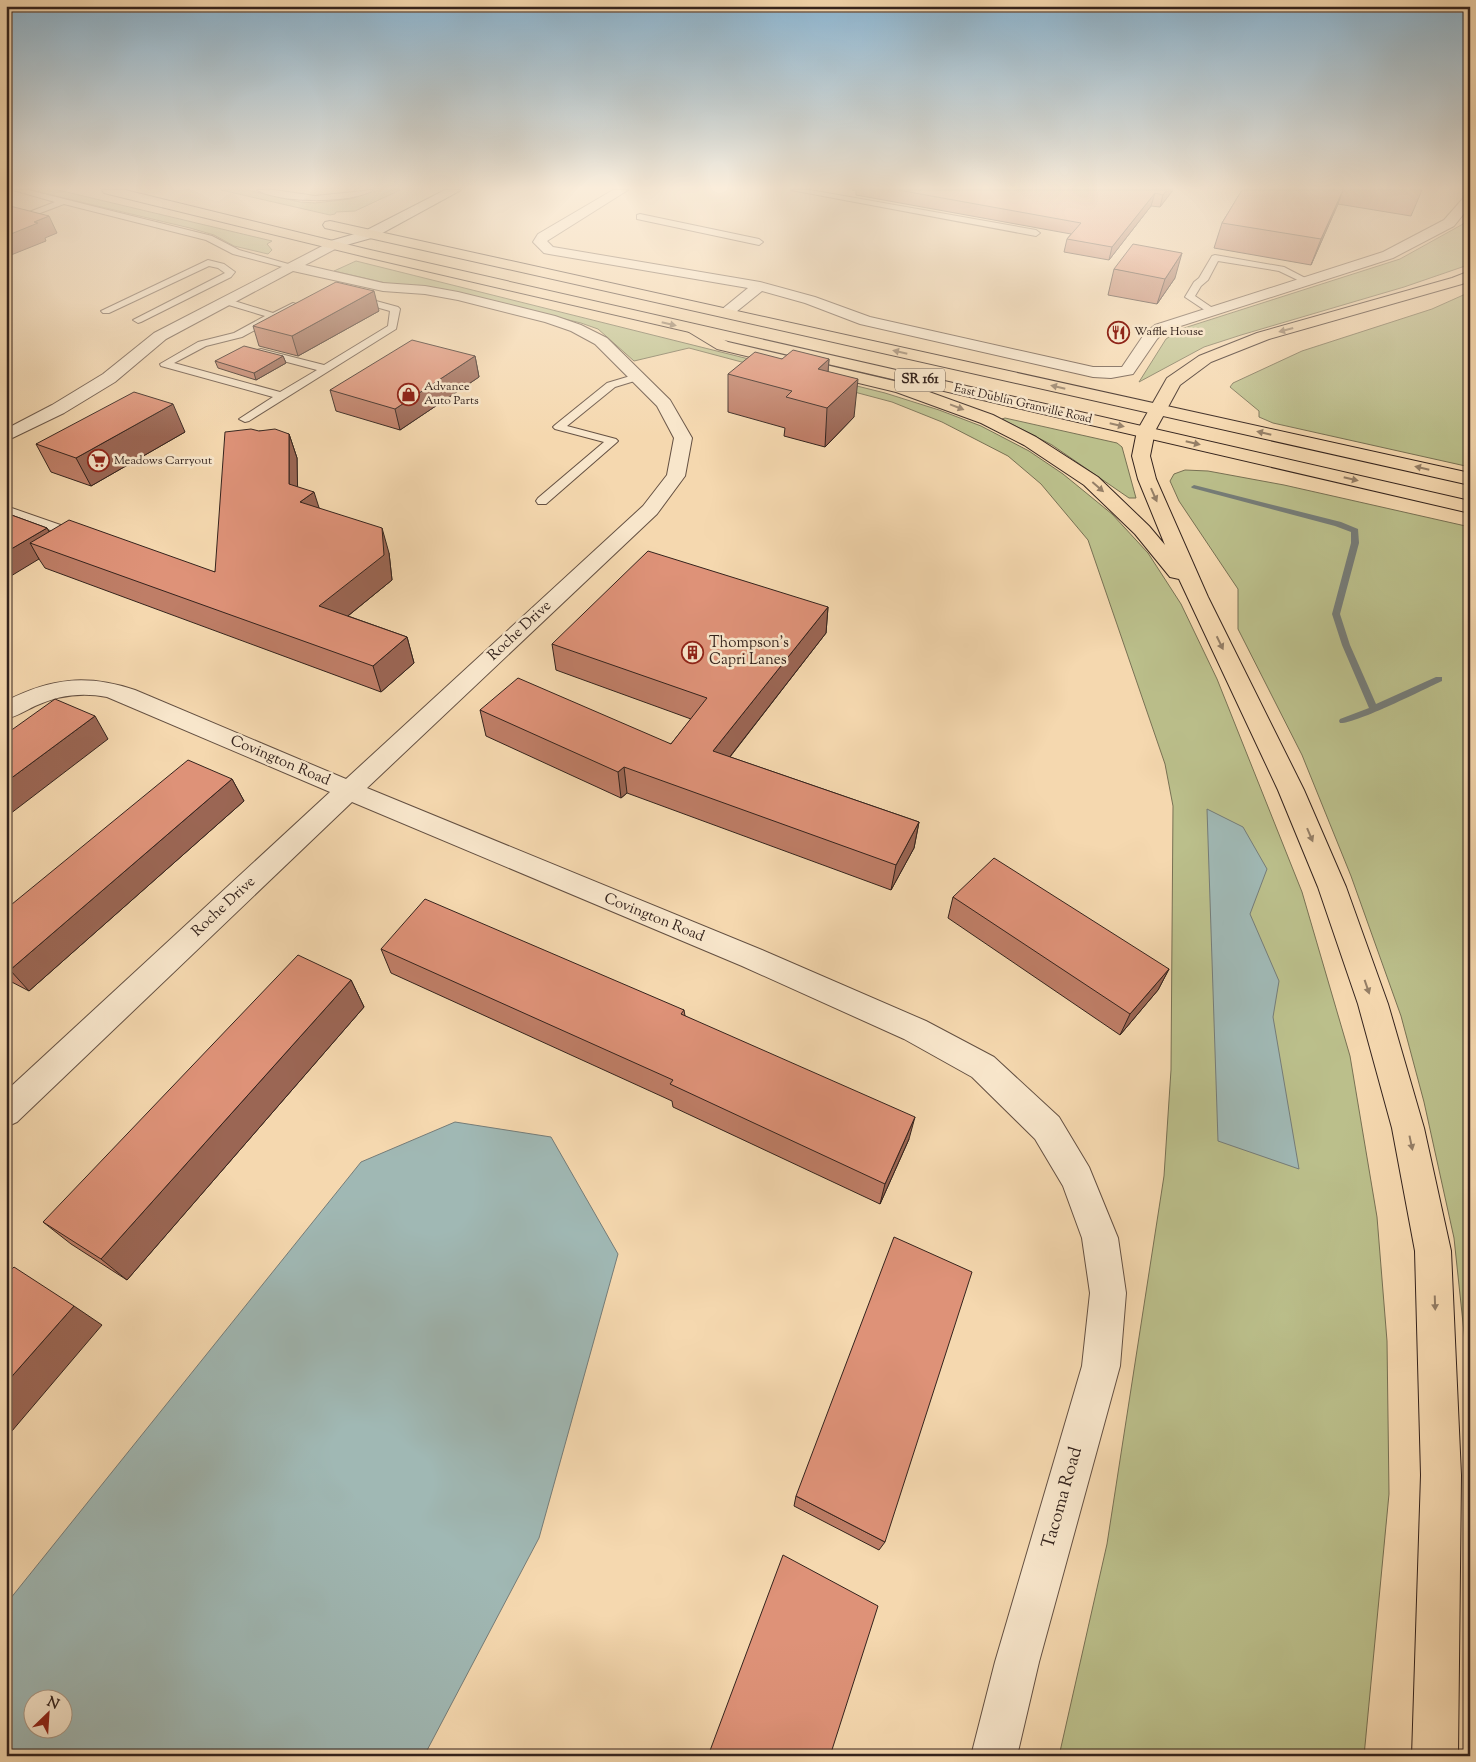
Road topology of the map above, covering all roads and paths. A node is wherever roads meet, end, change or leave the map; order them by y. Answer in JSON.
{"nodes":[{"id":1,"x":188,"y":272,"type":"edge"},
{"id":2,"x":230,"y":272,"type":"edge"},
{"id":3,"x":282,"y":272,"type":"edge"},
{"id":4,"x":321,"y":272,"type":"edge"},
{"id":5,"x":449,"y":272,"type":"edge"},
{"id":6,"x":542,"y":272,"type":"edge"},
{"id":7,"x":679,"y":272,"type":"edge"},
{"id":8,"x":1208,"y":272,"type":"edge"},
{"id":9,"x":1286,"y":272,"type":"edge"},
{"id":10,"x":1335,"y":272,"type":"edge"},
{"id":11,"x":1470,"y":275,"type":"edge"},
{"id":12,"x":1306,"y":282,"type":"junction"},
{"id":13,"x":760,"y":286,"type":"junction"},
{"id":14,"x":340,"y":295,"type":"edge"},
{"id":15,"x":225,"y":302,"type":"junction"},
{"id":16,"x":299,"y":303,"type":"edge"},
{"id":17,"x":106,"y":311,"type":"dead end"},
{"id":18,"x":1212,"y":311,"type":"junction"},
{"id":19,"x":726,"y":313,"type":"junction"},
{"id":20,"x":274,"y":316,"type":"junction"},
{"id":21,"x":138,"y":320,"type":"dead end"},
{"id":22,"x":694,"y":329,"type":"junction"},
{"id":23,"x":219,"y":344,"type":"junction"},
{"id":24,"x":235,"y":345,"type":"dead end"},
{"id":25,"x":253,"y":350,"type":"edge"},
{"id":26,"x":271,"y":354,"type":"junction"},
{"id":27,"x":259,"y":360,"type":"edge"},
{"id":28,"x":295,"y":360,"type":"junction"},
{"id":29,"x":312,"y":365,"type":"junction"},
{"id":30,"x":211,"y":366,"type":"dead end"},
{"id":31,"x":283,"y":367,"type":"dead end"},
{"id":32,"x":197,"y":368,"type":"junction"},
{"id":33,"x":326,"y":369,"type":"junction"},
{"id":34,"x":300,"y":372,"type":"dead end"},
{"id":35,"x":236,"y":374,"type":"edge"},
{"id":36,"x":637,"y":377,"type":"junction"},
{"id":37,"x":224,"y":380,"type":"junction"},
{"id":38,"x":260,"y":381,"type":"dead end"},
{"id":39,"x":277,"y":386,"type":"dead end"},
{"id":40,"x":248,"y":387,"type":"junction"},
{"id":41,"x":266,"y":392,"type":"junction"},
{"id":42,"x":281,"y":396,"type":"junction"},
{"id":43,"x":1157,"y":409,"type":"junction"},
{"id":44,"x":245,"y":418,"type":"dead end"},
{"id":45,"x":1146,"y":432,"type":"junction"},
{"id":46,"x":6,"y":436,"type":"edge"},
{"id":47,"x":1470,"y":479,"type":"edge"},
{"id":48,"x":542,"y":500,"type":"dead end"},
{"id":49,"x":1470,"y":507,"type":"edge"},
{"id":50,"x":6,"y":510,"type":"edge"},
{"id":51,"x":68,"y":532,"type":"edge"},
{"id":52,"x":1197,"y":597,"type":"junction"},
{"id":53,"x":6,"y":710,"type":"edge"},
{"id":54,"x":348,"y":790,"type":"junction"},
{"id":55,"x":6,"y":1112,"type":"edge"},
{"id":56,"x":1100,"y":1238,"type":"joint"},
{"id":57,"x":994,"y":1756,"type":"edge"},
{"id":58,"x":1434,"y":1756,"type":"edge"}],
"edges":[{"from":1,"to":17,"type":"lane"},
{"from":2,"to":21,"type":"lane"},
{"from":3,"to":15,"type":"street"},
{"from":4,"to":36,"type":"street","name":"Roche Drive"},
{"from":5,"to":22,"type":"main road","name":"East Dublin Granville Road","number":"SR 161","one_way":true},
{"from":6,"to":19,"type":"main road","name":"East Dublin Granville Road","number":"SR 161"},
{"from":7,"to":13,"type":"street"},
{"from":8,"to":18,"type":"lane"},
{"from":9,"to":12,"type":"lane"},
{"from":10,"to":12,"type":"street"},
{"from":11,"to":43,"type":"main road","one_way":true},
{"from":12,"to":18,"type":"street"},
{"from":13,"to":18,"type":"street"},
{"from":13,"to":19,"type":"street"},
{"from":14,"to":33,"type":"lane"},
{"from":15,"to":20,"type":"lane"},
{"from":15,"to":46,"type":"street"},
{"from":16,"to":20,"type":"lane"},
{"from":43,"to":19,"type":"main road","name":"East Dublin Granville Road","number":"SR 161","one_way":true},
{"from":20,"to":23,"type":"lane"},
{"from":22,"to":45,"type":"main road","name":"East Dublin Granville Road","number":"SR 161","one_way":true},
{"from":22,"to":52,"type":"main road","one_way":true},
{"from":23,"to":24,"type":"lane"},
{"from":23,"to":32,"type":"lane"},
{"from":25,"to":26,"type":"lane"},
{"from":26,"to":27,"type":"lane"},
{"from":26,"to":28,"type":"lane"},
{"from":28,"to":29,"type":"lane"},
{"from":28,"to":31,"type":"lane"},
{"from":29,"to":33,"type":"lane"},
{"from":29,"to":34,"type":"lane"},
{"from":30,"to":32,"type":"lane"},
{"from":32,"to":37,"type":"lane"},
{"from":33,"to":42,"type":"lane"},
{"from":35,"to":37,"type":"lane"},
{"from":36,"to":48,"type":"lane"},
{"from":36,"to":54,"type":"street","name":"Roche Drive"},
{"from":37,"to":40,"type":"lane"},
{"from":38,"to":40,"type":"lane"},
{"from":39,"to":41,"type":"lane"},
{"from":40,"to":41,"type":"lane"},
{"from":41,"to":42,"type":"lane"},
{"from":42,"to":44,"type":"lane"},
{"from":43,"to":45,"type":"main road"},
{"from":47,"to":43,"type":"main road","name":"East Dublin Granville Road","number":"SR 161","one_way":true},
{"from":45,"to":49,"type":"main road","name":"East Dublin Granville Road","number":"SR 161","one_way":true},
{"from":45,"to":52,"type":"main road","one_way":true},
{"from":50,"to":51,"type":"lane"},
{"from":52,"to":58,"type":"main road","one_way":true},
{"from":53,"to":54,"type":"street","name":"Covington Road"},
{"from":54,"to":55,"type":"street","name":"Roche Drive"},
{"from":54,"to":56,"type":"street","name":"Covington Road"},
{"from":56,"to":57,"type":"street","name":"Tacoma Road"}]}
